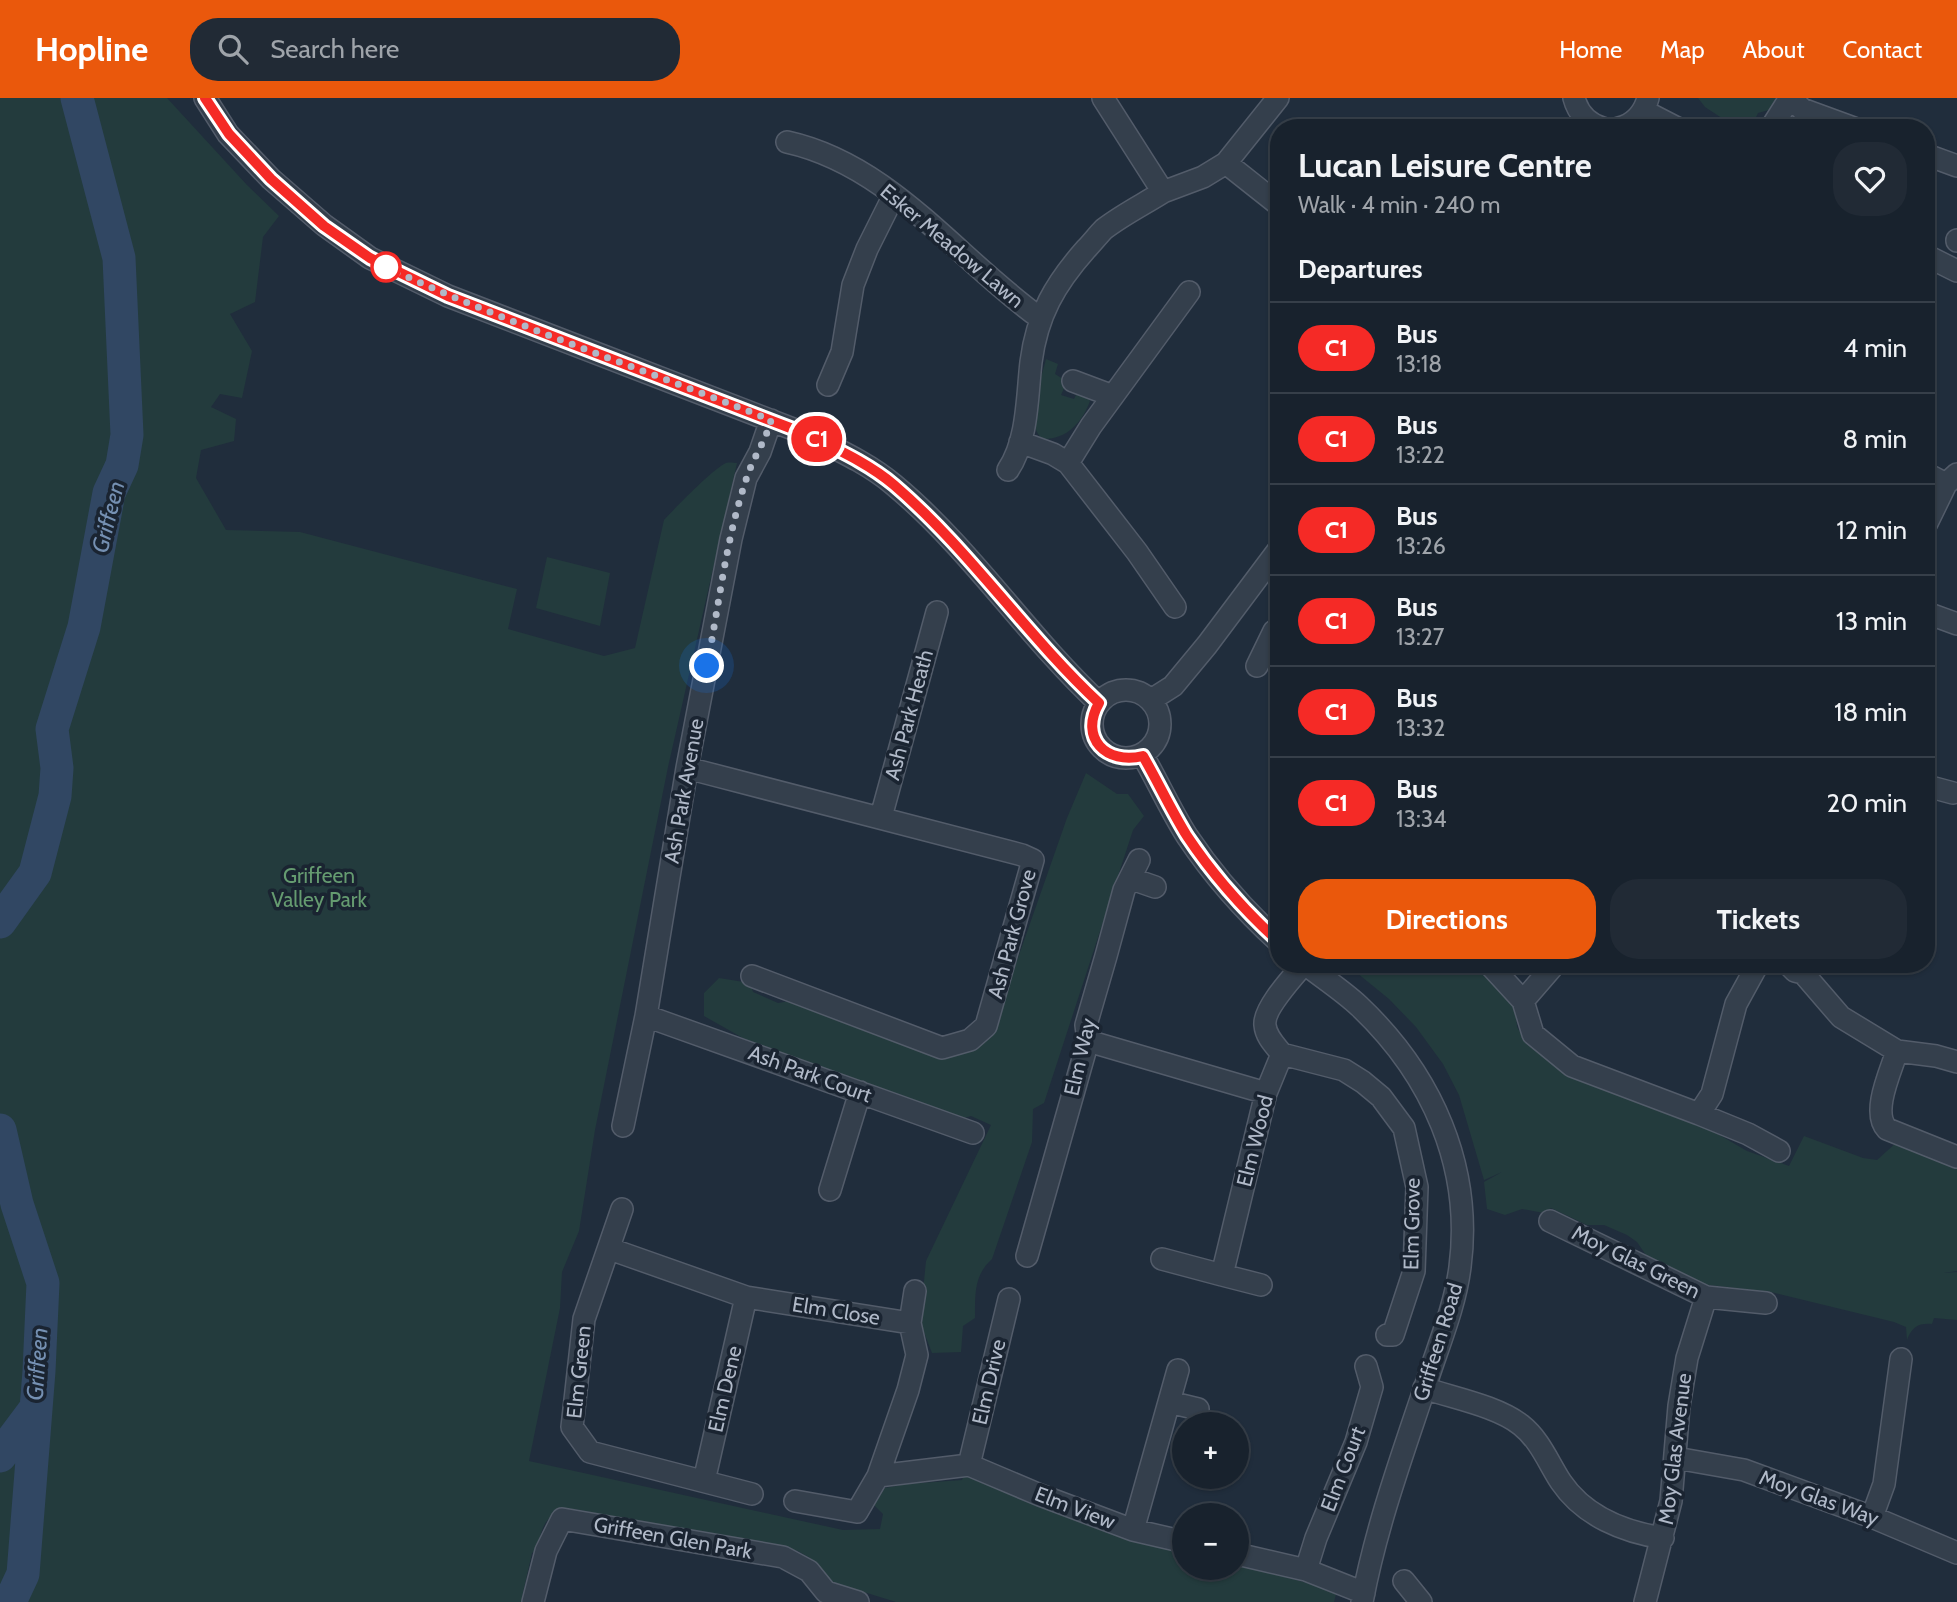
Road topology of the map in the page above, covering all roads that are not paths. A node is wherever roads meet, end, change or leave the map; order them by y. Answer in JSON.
{"nodes":[{"id":1,"x":205,"y":98,"type":"edge"},
{"id":2,"x":1103,"y":98,"type":"edge"},
{"id":3,"x":1278,"y":98,"type":"edge"},
{"id":4,"x":1574,"y":98,"type":"edge"},
{"id":5,"x":1791,"y":98,"type":"edge"},
{"id":6,"x":1646,"y":104,"type":"edge"},
{"id":7,"x":1586,"y":119,"type":"edge"},
{"id":8,"x":1637,"y":119,"type":"edge"},
{"id":9,"x":1665,"y":119,"type":"edge"},
{"id":10,"x":1777,"y":119,"type":"edge"},
{"id":11,"x":1831,"y":119,"type":"edge"},
{"id":12,"x":787,"y":142,"type":"dead end"},
{"id":13,"x":1935,"y":158,"type":"edge"},
{"id":14,"x":1226,"y":163,"type":"junction"},
{"id":15,"x":1957,"y":166,"type":"edge"},
{"id":16,"x":1163,"y":192,"type":"junction"},
{"id":17,"x":894,"y":195,"type":"junction"},
{"id":18,"x":1270,"y":198,"type":"edge"},
{"id":19,"x":1935,"y":260,"type":"edge"},
{"id":20,"x":1957,"y":271,"type":"edge"},
{"id":21,"x":1189,"y":292,"type":"dead end"},
{"id":22,"x":1040,"y":318,"type":"junction"},
{"id":23,"x":1073,"y":381,"type":"dead end"},
{"id":24,"x":828,"y":385,"type":"dead end"},
{"id":25,"x":1114,"y":396,"type":"junction"},
{"id":26,"x":771,"y":420,"type":"junction"},
{"id":27,"x":1020,"y":442,"type":"junction"},
{"id":28,"x":1068,"y":463,"type":"junction"},
{"id":29,"x":1008,"y":470,"type":"dead end"},
{"id":30,"x":1952,"y":479,"type":"edge"},
{"id":31,"x":1935,"y":509,"type":"edge"},
{"id":32,"x":1270,"y":561,"type":"edge"},
{"id":33,"x":1175,"y":607,"type":"dead end"},
{"id":34,"x":937,"y":612,"type":"dead end"},
{"id":35,"x":1935,"y":616,"type":"edge"},
{"id":36,"x":1957,"y":624,"type":"edge"},
{"id":37,"x":1270,"y":639,"type":"edge"},
{"id":38,"x":1257,"y":666,"type":"dead end"},
{"id":39,"x":1151,"y":700,"type":"junction"},
{"id":40,"x":1099,"y":703,"type":"junction"},
{"id":41,"x":1143,"y":756,"type":"junction"},
{"id":42,"x":687,"y":768,"type":"junction"},
{"id":43,"x":1935,"y":788,"type":"edge"},
{"id":44,"x":1953,"y":793,"type":"dead end"},
{"id":45,"x":881,"y":817,"type":"junction"},
{"id":46,"x":1154,"y":887,"type":"dead end"},
{"id":47,"x":1270,"y":934,"type":"edge"},
{"id":48,"x":1297,"y":973,"type":"edge"},
{"id":49,"x":1316,"y":973,"type":"edge"},
{"id":50,"x":1497,"y":973,"type":"edge"},
{"id":51,"x":1547,"y":973,"type":"edge"},
{"id":52,"x":1753,"y":973,"type":"edge"},
{"id":53,"x":1805,"y":973,"type":"edge"},
{"id":54,"x":752,"y":976,"type":"dead end"},
{"id":55,"x":1523,"y":1001,"type":"junction"},
{"id":56,"x":646,"y":1016,"type":"junction"},
{"id":57,"x":1088,"y":1041,"type":"junction"},
{"id":58,"x":1897,"y":1051,"type":"junction"},
{"id":59,"x":1282,"y":1054,"type":"junction"},
{"id":60,"x":1957,"y":1062,"type":"edge"},
{"id":61,"x":860,"y":1092,"type":"junction"},
{"id":62,"x":1266,"y":1093,"type":"junction"},
{"id":63,"x":1699,"y":1114,"type":"junction"},
{"id":64,"x":623,"y":1126,"type":"dead end"},
{"id":65,"x":972,"y":1133,"type":"dead end"},
{"id":66,"x":1779,"y":1151,"type":"dead end"},
{"id":67,"x":1957,"y":1157,"type":"edge"},
{"id":68,"x":830,"y":1190,"type":"dead end"},
{"id":69,"x":622,"y":1209,"type":"dead end"},
{"id":70,"x":1550,"y":1221,"type":"dead end"},
{"id":71,"x":610,"y":1249,"type":"junction"},
{"id":72,"x":1027,"y":1256,"type":"dead end"},
{"id":73,"x":1162,"y":1258,"type":"dead end"},
{"id":74,"x":1222,"y":1275,"type":"junction"},
{"id":75,"x":1261,"y":1285,"type":"dead end"},
{"id":76,"x":915,"y":1291,"type":"dead end"},
{"id":77,"x":746,"y":1297,"type":"junction"},
{"id":78,"x":1706,"y":1297,"type":"junction"},
{"id":79,"x":1009,"y":1299,"type":"dead end"},
{"id":80,"x":1766,"y":1304,"type":"dead end"},
{"id":81,"x":910,"y":1323,"type":"junction"},
{"id":82,"x":1387,"y":1335,"type":"dead end"},
{"id":83,"x":1901,"y":1359,"type":"dead end"},
{"id":84,"x":1366,"y":1366,"type":"dead end"},
{"id":85,"x":1178,"y":1370,"type":"dead end"},
{"id":86,"x":1424,"y":1388,"type":"junction"},
{"id":87,"x":1169,"y":1402,"type":"junction"},
{"id":88,"x":1198,"y":1409,"type":"dead end"},
{"id":89,"x":1676,"y":1458,"type":"junction"},
{"id":90,"x":969,"y":1465,"type":"junction"},
{"id":91,"x":878,"y":1476,"type":"junction"},
{"id":92,"x":704,"y":1481,"type":"junction"},
{"id":93,"x":752,"y":1494,"type":"dead end"},
{"id":94,"x":795,"y":1501,"type":"dead end"},
{"id":95,"x":1872,"y":1517,"type":"junction"},
{"id":96,"x":1133,"y":1530,"type":"junction"},
{"id":97,"x":1663,"y":1538,"type":"junction"},
{"id":98,"x":1172,"y":1539,"type":"edge"},
{"id":99,"x":1957,"y":1553,"type":"edge"},
{"id":100,"x":1249,"y":1557,"type":"edge"},
{"id":101,"x":1306,"y":1570,"type":"junction"},
{"id":102,"x":1404,"y":1581,"type":"dead end"},
{"id":103,"x":1363,"y":1597,"type":"edge"},
{"id":104,"x":533,"y":1602,"type":"edge"},
{"id":105,"x":858,"y":1602,"type":"edge"},
{"id":106,"x":1421,"y":1602,"type":"edge"},
{"id":107,"x":1644,"y":1602,"type":"edge"}],
"edges":[{"from":1,"to":26,"type":"street"},
{"from":2,"to":16,"type":"street"},
{"from":3,"to":14,"type":"street"},
{"from":4,"to":7,"type":"street"},
{"from":5,"to":10,"type":"street"},
{"from":5,"to":11,"type":"street"},
{"from":6,"to":8,"type":"street"},
{"from":6,"to":9,"type":"street"},
{"from":12,"to":17,"type":"street","name":"Esker Meadow Lawn"},
{"from":13,"to":15,"type":"street"},
{"from":14,"to":16,"type":"street"},
{"from":14,"to":18,"type":"street"},
{"from":16,"to":22,"type":"street"},
{"from":17,"to":22,"type":"street","name":"Esker Meadow Lawn"},
{"from":17,"to":24,"type":"street"},
{"from":19,"to":20,"type":"street"},
{"from":21,"to":25,"type":"street"},
{"from":22,"to":27,"type":"street"},
{"from":23,"to":25,"type":"street"},
{"from":25,"to":28,"type":"street"},
{"from":26,"to":40,"type":"street"},
{"from":26,"to":42,"type":"street","name":"Ash Park Avenue"},
{"from":27,"to":28,"type":"street"},
{"from":27,"to":29,"type":"street"},
{"from":28,"to":33,"type":"street"},
{"from":30,"to":31,"type":"street"},
{"from":32,"to":39,"type":"street"},
{"from":34,"to":45,"type":"street","name":"Ash Park Heath"},
{"from":35,"to":36,"type":"street"},
{"from":37,"to":38,"type":"street"},
{"from":39,"to":40,"type":"street"},
{"from":39,"to":41,"type":"street"},
{"from":40,"to":41,"type":"street"},
{"from":41,"to":47,"type":"street"},
{"from":42,"to":45,"type":"street","name":"Ash Park Grove"},
{"from":42,"to":56,"type":"street","name":"Ash Park Avenue"},
{"from":43,"to":44,"type":"street"},
{"from":45,"to":54,"type":"street","name":"Ash Park Grove"},
{"from":46,"to":57,"type":"street","name":"Elm Way"},
{"from":48,"to":59,"type":"street"},
{"from":49,"to":86,"type":"street","name":"Griffeen Road"},
{"from":50,"to":55,"type":"street"},
{"from":51,"to":55,"type":"street"},
{"from":52,"to":63,"type":"street"},
{"from":53,"to":58,"type":"street"},
{"from":55,"to":63,"type":"street"},
{"from":56,"to":61,"type":"street","name":"Ash Park Court"},
{"from":56,"to":64,"type":"street","name":"Ash Park Avenue"},
{"from":57,"to":62,"type":"street"},
{"from":57,"to":72,"type":"street","name":"Elm Way"},
{"from":58,"to":60,"type":"street"},
{"from":58,"to":67,"type":"street"},
{"from":59,"to":62,"type":"street","name":"Elm Wood"},
{"from":59,"to":82,"type":"street","name":"Elm Grove"},
{"from":61,"to":65,"type":"street","name":"Ash Park Court"},
{"from":61,"to":68,"type":"street"},
{"from":62,"to":74,"type":"street","name":"Elm Wood"},
{"from":63,"to":66,"type":"street"},
{"from":69,"to":71,"type":"street","name":"Elm Green"},
{"from":70,"to":78,"type":"street","name":"Moy Glas Green"},
{"from":71,"to":77,"type":"street","name":"Elm Close"},
{"from":71,"to":92,"type":"street","name":"Elm Green"},
{"from":73,"to":74,"type":"street"},
{"from":74,"to":75,"type":"street"},
{"from":76,"to":81,"type":"street"},
{"from":77,"to":81,"type":"street","name":"Elm Close"},
{"from":77,"to":92,"type":"street","name":"Elm Dene"},
{"from":78,"to":80,"type":"street","name":"Moy Glas Green"},
{"from":78,"to":89,"type":"street","name":"Moy Glas Avenue"},
{"from":79,"to":90,"type":"street","name":"Elm Drive"},
{"from":81,"to":91,"type":"street","name":"Elm Close"},
{"from":83,"to":95,"type":"street"},
{"from":84,"to":101,"type":"street","name":"Elm Court"},
{"from":85,"to":87,"type":"street"},
{"from":86,"to":97,"type":"street"},
{"from":86,"to":103,"type":"street","name":"Griffeen Road"},
{"from":87,"to":88,"type":"street"},
{"from":87,"to":96,"type":"street"},
{"from":89,"to":95,"type":"street","name":"Moy Glas Way"},
{"from":89,"to":97,"type":"street","name":"Moy Glas Avenue"},
{"from":90,"to":91,"type":"street"},
{"from":90,"to":96,"type":"street","name":"Elm View"},
{"from":91,"to":94,"type":"street","name":"Elm Close"},
{"from":92,"to":93,"type":"street","name":"Elm Green"},
{"from":95,"to":99,"type":"street","name":"Moy Glas Way"},
{"from":96,"to":98,"type":"street","name":"Elm View"},
{"from":97,"to":107,"type":"street","name":"Moy Glas Avenue"},
{"from":100,"to":101,"type":"street"},
{"from":101,"to":103,"type":"street"},
{"from":102,"to":106,"type":"street"},
{"from":104,"to":105,"type":"street","name":"Griffeen Glen Park"}]}
